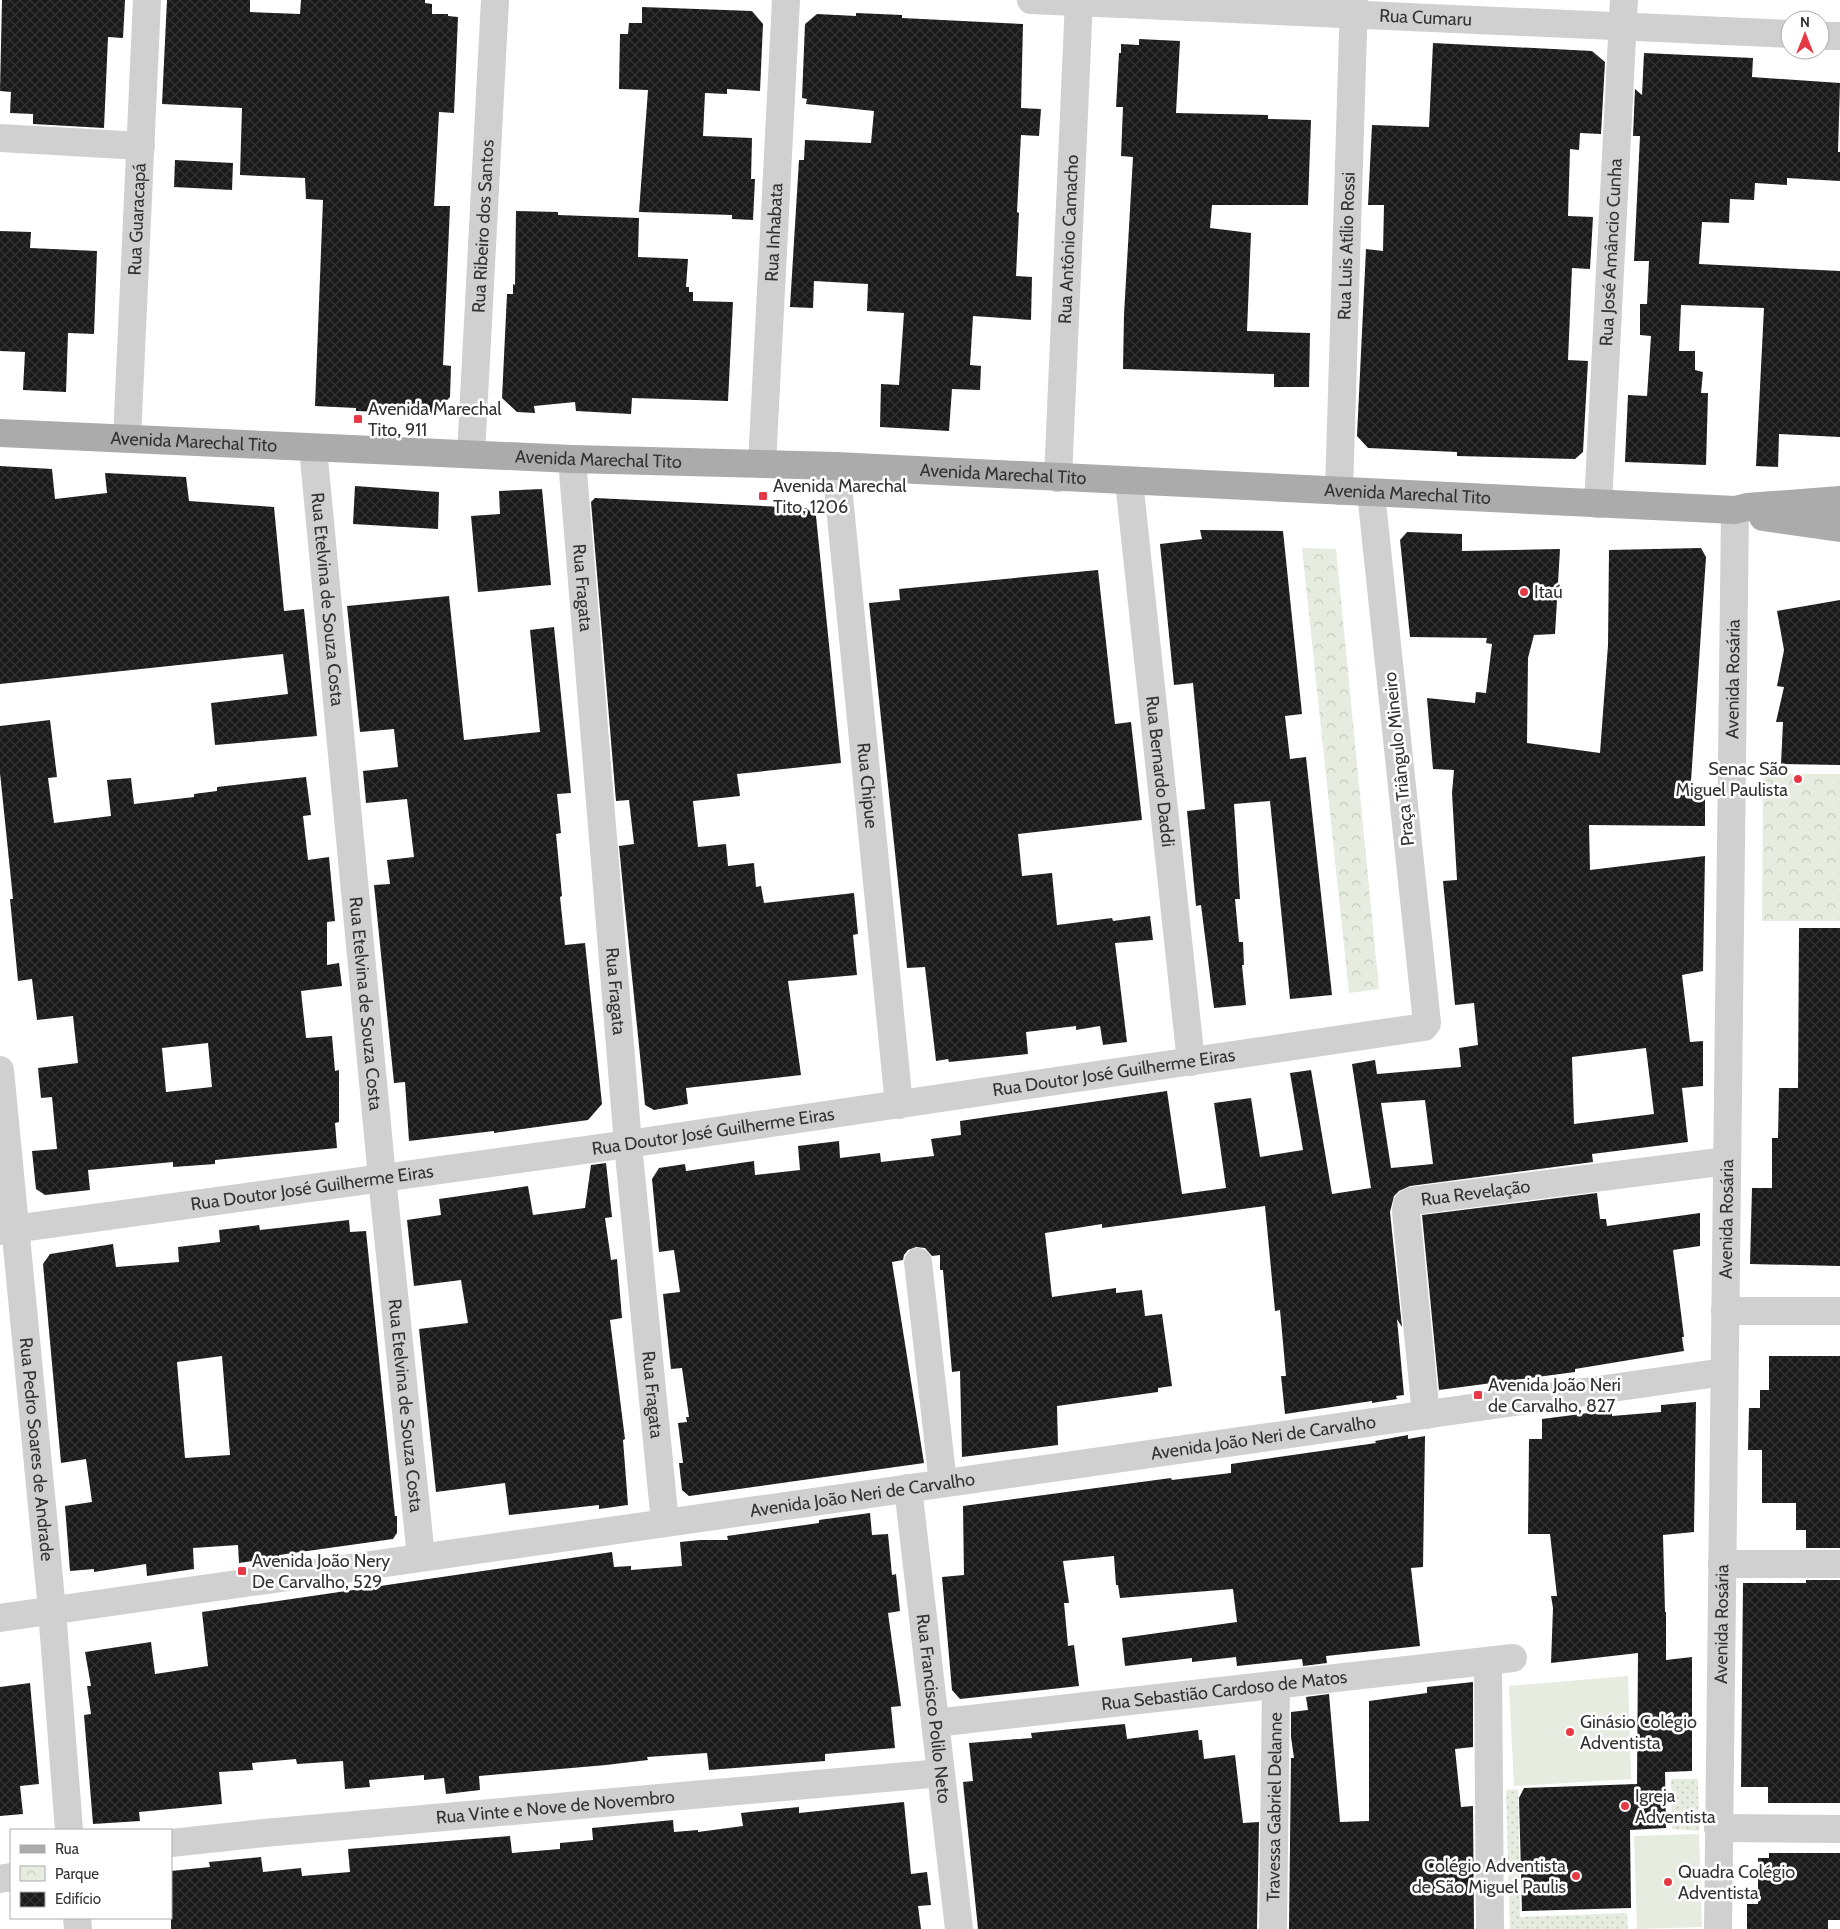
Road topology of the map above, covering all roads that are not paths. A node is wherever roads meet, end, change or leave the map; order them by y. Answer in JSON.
{"nodes":[{"id":1,"x":147,"y":0,"type":"edge"},
{"id":2,"x":495,"y":0,"type":"edge"},
{"id":3,"x":786,"y":0,"type":"edge"},
{"id":4,"x":1031,"y":0,"type":"edge"},
{"id":5,"x":1624,"y":0,"type":"edge"},
{"id":6,"x":1079,"y":1,"type":"edge"},
{"id":7,"x":1353,"y":7,"type":"edge"},
{"id":8,"x":1622,"y":27,"type":"junction"},
{"id":9,"x":1780,"y":34,"type":"edge"},
{"id":10,"x":1,"y":138,"type":"dead end"},
{"id":11,"x":141,"y":146,"type":"junction"},
{"id":12,"x":0,"y":433,"type":"edge"},
{"id":13,"x":127,"y":439,"type":"junction"},
{"id":14,"x":313,"y":448,"type":"junction"},
{"id":15,"x":471,"y":454,"type":"junction"},
{"id":16,"x":572,"y":459,"type":"junction"},
{"id":17,"x":762,"y":464,"type":"junction"},
{"id":18,"x":836,"y":466,"type":"junction"},
{"id":19,"x":1058,"y":478,"type":"junction"},
{"id":20,"x":1129,"y":481,"type":"junction"},
{"id":21,"x":1339,"y":492,"type":"junction"},
{"id":22,"x":1371,"y":493,"type":"junction"},
{"id":23,"x":1840,"y":500,"type":"edge"},
{"id":24,"x":1598,"y":504,"type":"junction"},
{"id":25,"x":1735,"y":510,"type":"junction"},
{"id":26,"x":1840,"y":514,"type":"edge"},
{"id":27,"x":1840,"y":528,"type":"edge"},
{"id":28,"x":1426,"y":1026,"type":"joint"},
{"id":29,"x":1191,"y":1062,"type":"junction"},
{"id":30,"x":0,"y":1070,"type":"edge"},
{"id":31,"x":899,"y":1104,"type":"junction"},
{"id":32,"x":628,"y":1144,"type":"junction"},
{"id":33,"x":1726,"y":1161,"type":"junction"},
{"id":34,"x":382,"y":1178,"type":"junction"},
{"id":35,"x":7,"y":1230,"type":"edge"},
{"id":36,"x":918,"y":1262,"type":"dead end"},
{"id":37,"x":1725,"y":1311,"type":"junction"},
{"id":38,"x":1840,"y":1311,"type":"edge"},
{"id":39,"x":1724,"y":1372,"type":"junction"},
{"id":40,"x":1426,"y":1415,"type":"junction"},
{"id":41,"x":943,"y":1483,"type":"junction"},
{"id":42,"x":908,"y":1488,"type":"junction"},
{"id":43,"x":665,"y":1523,"type":"junction"},
{"id":44,"x":421,"y":1557,"type":"junction"},
{"id":45,"x":1722,"y":1564,"type":"junction"},
{"id":46,"x":1840,"y":1564,"type":"edge"},
{"id":47,"x":52,"y":1610,"type":"junction"},
{"id":48,"x":0,"y":1618,"type":"edge"},
{"id":49,"x":1276,"y":1685,"type":"junction"},
{"id":50,"x":935,"y":1723,"type":"junction"},
{"id":51,"x":941,"y":1774,"type":"junction"},
{"id":52,"x":1718,"y":1828,"type":"junction"},
{"id":53,"x":69,"y":1829,"type":"edge"},
{"id":54,"x":1840,"y":1829,"type":"edge"},
{"id":55,"x":172,"y":1843,"type":"edge"},
{"id":56,"x":959,"y":1929,"type":"edge"},
{"id":57,"x":1273,"y":1929,"type":"edge"},
{"id":58,"x":1490,"y":1929,"type":"edge"},
{"id":59,"x":1718,"y":1929,"type":"edge"}],
"edges":[{"from":1,"to":11,"type":"street","name":"Rua Guaracapá"},
{"from":2,"to":15,"type":"street","name":"Rua Ribeiro dos Santos"},
{"from":3,"to":17,"type":"street","name":"Rua Inhabata"},
{"from":4,"to":6,"type":"street","name":"Rua Cumaru"},
{"from":5,"to":8,"type":"street","name":"Rua José Amâncio Cunha"},
{"from":6,"to":7,"type":"street","name":"Rua Cumaru"},
{"from":6,"to":19,"type":"street","name":"Rua Antônio Camacho"},
{"from":7,"to":8,"type":"street","name":"Rua Cumaru"},
{"from":7,"to":21,"type":"street","name":"Rua Luis Atílio Rossi"},
{"from":8,"to":9,"type":"street","name":"Rua Cumaru"},
{"from":8,"to":24,"type":"street","name":"Rua José Amâncio Cunha"},
{"from":10,"to":11,"type":"street"},
{"from":11,"to":13,"type":"street","name":"Rua Guaracapá"},
{"from":12,"to":13,"type":"main road","name":"Avenida Marechal Tito"},
{"from":13,"to":14,"type":"main road","name":"Avenida Marechal Tito"},
{"from":14,"to":15,"type":"main road","name":"Avenida Marechal Tito"},
{"from":14,"to":34,"type":"street","name":"Rua Etelvina de Souza Costa"},
{"from":15,"to":16,"type":"main road","name":"Avenida Marechal Tito"},
{"from":16,"to":17,"type":"main road","name":"Avenida Marechal Tito"},
{"from":16,"to":32,"type":"street","name":"Rua Fragata"},
{"from":17,"to":18,"type":"main road","name":"Avenida Marechal Tito"},
{"from":18,"to":19,"type":"main road","name":"Avenida Marechal Tito"},
{"from":18,"to":31,"type":"street","name":"Rua Chipue"},
{"from":19,"to":20,"type":"main road","name":"Avenida Marechal Tito"},
{"from":20,"to":21,"type":"main road","name":"Avenida Marechal Tito"},
{"from":20,"to":29,"type":"street","name":"Rua Bernardo Daddi"},
{"from":21,"to":22,"type":"main road","name":"Avenida Marechal Tito"},
{"from":22,"to":24,"type":"main road","name":"Avenida Marechal Tito"},
{"from":22,"to":28,"type":"street","name":"Praça Triângulo Mineiro"},
{"from":23,"to":25,"type":"main road","name":"Avenida Marechal Tito"},
{"from":24,"to":25,"type":"main road","name":"Avenida Marechal Tito"},
{"from":25,"to":26,"type":"main road"},
{"from":25,"to":27,"type":"main road","name":"Avenida Marechal Tito"},
{"from":25,"to":33,"type":"street","name":"Avenida Rosária"},
{"from":28,"to":29,"type":"street","name":"Rua Doutor José Guilherme Eiras"},
{"from":29,"to":31,"type":"street","name":"Rua Doutor José Guilherme Eiras"},
{"from":30,"to":35,"type":"street","name":"Rua Pedro Soares de Andrade"},
{"from":31,"to":32,"type":"street","name":"Rua Doutor José Guilherme Eiras"},
{"from":32,"to":34,"type":"street","name":"Rua Doutor José Guilherme Eiras"},
{"from":32,"to":43,"type":"street","name":"Rua Fragata"},
{"from":33,"to":37,"type":"street","name":"Avenida Rosária"},
{"from":33,"to":40,"type":"street","name":"Rua Revelação"},
{"from":34,"to":35,"type":"street","name":"Rua Doutor José Guilherme Eiras"},
{"from":34,"to":44,"type":"street","name":"Rua Etelvina de Souza Costa"},
{"from":35,"to":47,"type":"street","name":"Rua Pedro Soares de Andrade"},
{"from":36,"to":41,"type":"street"},
{"from":37,"to":38,"type":"street"},
{"from":37,"to":39,"type":"street","name":"Avenida Rosária"},
{"from":39,"to":40,"type":"street","name":"Avenida João Neri de Carvalho"},
{"from":39,"to":45,"type":"street","name":"Avenida Rosária"},
{"from":40,"to":41,"type":"street","name":"Avenida João Neri de Carvalho"},
{"from":41,"to":42,"type":"street","name":"Avenida João Neri de Carvalho"},
{"from":42,"to":43,"type":"street","name":"Avenida João Neri de Carvalho"},
{"from":42,"to":50,"type":"street","name":"Rua Francisco Polilo Neto"},
{"from":43,"to":44,"type":"street","name":"Avenida João Neri de Carvalho"},
{"from":44,"to":47,"type":"street","name":"Avenida João Neri de Carvalho"},
{"from":45,"to":46,"type":"street"},
{"from":45,"to":52,"type":"street","name":"Avenida Rosária"},
{"from":47,"to":48,"type":"street","name":"Avenida João Neri de Carvalho"},
{"from":47,"to":53,"type":"street","name":"Rua Pedro Soares de Andrade"},
{"from":49,"to":50,"type":"street","name":"Rua Sebastião Cardoso de Matos"},
{"from":49,"to":57,"type":"street","name":"Travessa Gabriel Delanne"},
{"from":49,"to":58,"type":"street","name":"Rua Sebastião Cardoso de Matos"},
{"from":50,"to":51,"type":"street","name":"Rua Francisco Polilo Neto"},
{"from":51,"to":55,"type":"street","name":"Rua Vinte e Nove de Novembro"},
{"from":51,"to":56,"type":"street","name":"Rua Francisco Polilo Neto"},
{"from":52,"to":54,"type":"street"},
{"from":52,"to":59,"type":"street","name":"Avenida Rosária"}]}
